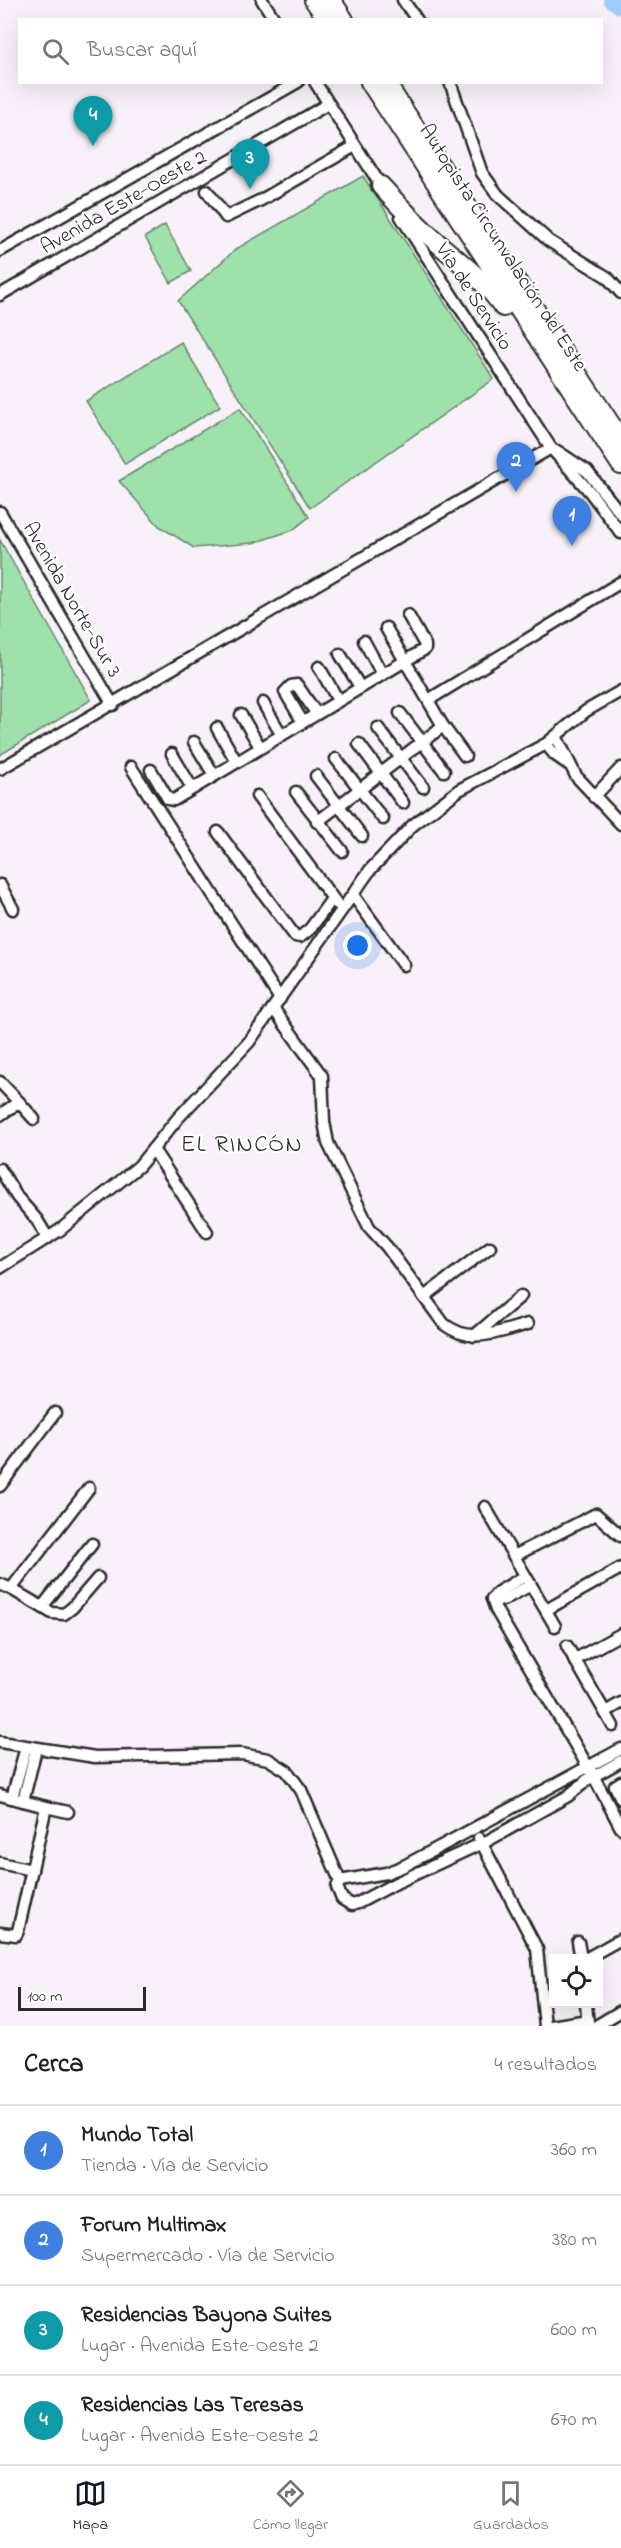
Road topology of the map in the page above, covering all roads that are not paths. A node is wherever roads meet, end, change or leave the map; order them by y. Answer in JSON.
{"nodes":[{"id":1,"x":262,"y":0,"type":"edge"},
{"id":2,"x":315,"y":0,"type":"edge"},
{"id":3,"x":331,"y":0,"type":"edge"},
{"id":4,"x":403,"y":0,"type":"edge"},
{"id":5,"x":274,"y":18,"type":"edge"},
{"id":6,"x":327,"y":18,"type":"edge"},
{"id":7,"x":343,"y":18,"type":"edge"},
{"id":8,"x":416,"y":18,"type":"edge"},
{"id":9,"x":294,"y":84,"type":"edge"},
{"id":10,"x":316,"y":84,"type":"edge"},
{"id":11,"x":371,"y":84,"type":"edge"},
{"id":12,"x":386,"y":84,"type":"edge"},
{"id":13,"x":451,"y":84,"type":"edge"},
{"id":14,"x":328,"y":104,"type":"junction"},
{"id":15,"x":355,"y":146,"type":"junction"},
{"id":16,"x":381,"y":186,"type":"junction"},
{"id":17,"x":207,"y":191,"type":"dead end"},
{"id":18,"x":0,"y":251,"type":"edge"},
{"id":19,"x":621,"y":292,"type":"edge"},
{"id":20,"x":0,"y":295,"type":"edge"},
{"id":21,"x":558,"y":371,"type":"junction"},
{"id":22,"x":621,"y":440,"type":"edge"},
{"id":23,"x":551,"y":448,"type":"junction"},
{"id":24,"x":621,"y":465,"type":"edge"},
{"id":25,"x":602,"y":489,"type":"junction"},
{"id":26,"x":590,"y":492,"type":"junction"},
{"id":27,"x":0,"y":512,"type":"edge"},
{"id":28,"x":621,"y":514,"type":"edge"},
{"id":29,"x":621,"y":533,"type":"edge"},
{"id":30,"x":621,"y":582,"type":"edge"},
{"id":31,"x":408,"y":615,"type":"dead end"},
{"id":32,"x":386,"y":628,"type":"dead end"},
{"id":33,"x":364,"y":641,"type":"dead end"},
{"id":34,"x":340,"y":654,"type":"dead end"},
{"id":35,"x":405,"y":661,"type":"junction"},
{"id":36,"x":319,"y":667,"type":"dead end"},
{"id":37,"x":382,"y":674,"type":"junction"},
{"id":38,"x":360,"y":687,"type":"junction"},
{"id":39,"x":621,"y":691,"type":"edge"},
{"id":40,"x":430,"y":699,"type":"junction"},
{"id":41,"x":338,"y":700,"type":"junction"},
{"id":42,"x":263,"y":703,"type":"dead end"},
{"id":43,"x":113,"y":705,"type":"junction"},
{"id":44,"x":316,"y":713,"type":"junction"},
{"id":45,"x":400,"y":713,"type":"dead end"},
{"id":46,"x":241,"y":715,"type":"dead end"},
{"id":47,"x":302,"y":721,"type":"junction"},
{"id":48,"x":443,"y":726,"type":"junction"},
{"id":49,"x":217,"y":728,"type":"dead end"},
{"id":50,"x":378,"y":728,"type":"dead end"},
{"id":51,"x":281,"y":734,"type":"junction"},
{"id":52,"x":556,"y":736,"type":"junction"},
{"id":53,"x":194,"y":742,"type":"dead end"},
{"id":54,"x":421,"y":742,"type":"junction"},
{"id":55,"x":358,"y":744,"type":"dead end"},
{"id":56,"x":546,"y":744,"type":"junction"},
{"id":57,"x":260,"y":747,"type":"junction"},
{"id":58,"x":172,"y":754,"type":"dead end"},
{"id":59,"x":465,"y":756,"type":"dead end"},
{"id":60,"x":400,"y":758,"type":"junction"},
{"id":61,"x":336,"y":759,"type":"dead end"},
{"id":62,"x":236,"y":761,"type":"junction"},
{"id":63,"x":568,"y":764,"type":"junction"},
{"id":64,"x":131,"y":767,"type":"dead end"},
{"id":65,"x":621,"y":768,"type":"edge"},
{"id":66,"x":0,"y":770,"type":"edge"},
{"id":67,"x":151,"y":770,"type":"dead end"},
{"id":68,"x":444,"y":771,"type":"dead end"},
{"id":69,"x":380,"y":773,"type":"junction"},
{"id":70,"x":214,"y":775,"type":"junction"},
{"id":71,"x":316,"y":776,"type":"dead end"},
{"id":72,"x":192,"y":788,"type":"junction"},
{"id":73,"x":423,"y":788,"type":"dead end"},
{"id":74,"x":359,"y":790,"type":"junction"},
{"id":75,"x":296,"y":792,"type":"dead end"},
{"id":76,"x":257,"y":796,"type":"dead end"},
{"id":77,"x":594,"y":797,"type":"junction"},
{"id":78,"x":403,"y":803,"type":"dead end"},
{"id":79,"x":338,"y":806,"type":"junction"},
{"id":80,"x":383,"y":819,"type":"dead end"},
{"id":81,"x":317,"y":822,"type":"junction"},
{"id":82,"x":621,"y":824,"type":"edge"},
{"id":83,"x":218,"y":832,"type":"dead end"},
{"id":84,"x":362,"y":836,"type":"dead end"},
{"id":85,"x":342,"y":851,"type":"dead end"},
{"id":86,"x":0,"y":885,"type":"edge"},
{"id":87,"x":353,"y":895,"type":"junction"},
{"id":88,"x":332,"y":899,"type":"junction"},
{"id":89,"x":8,"y":903,"type":"edge"},
{"id":90,"x":343,"y":909,"type":"junction"},
{"id":91,"x":0,"y":912,"type":"edge"},
{"id":92,"x":404,"y":965,"type":"dead end"},
{"id":93,"x":280,"y":999,"type":"junction"},
{"id":94,"x":273,"y":1008,"type":"junction"},
{"id":95,"x":0,"y":1082,"type":"edge"},
{"id":96,"x":20,"y":1102,"type":"junction"},
{"id":97,"x":0,"y":1115,"type":"edge"},
{"id":98,"x":34,"y":1119,"type":"dead end"},
{"id":99,"x":153,"y":1149,"type":"junction"},
{"id":100,"x":0,"y":1168,"type":"edge"},
{"id":101,"x":207,"y":1232,"type":"dead end"},
{"id":102,"x":48,"y":1238,"type":"junction"},
{"id":103,"x":490,"y":1247,"type":"dead end"},
{"id":104,"x":0,"y":1268,"type":"edge"},
{"id":105,"x":521,"y":1296,"type":"dead end"},
{"id":106,"x":424,"y":1297,"type":"junction"},
{"id":107,"x":528,"y":1324,"type":"dead end"},
{"id":108,"x":474,"y":1336,"type":"junction"},
{"id":109,"x":55,"y":1413,"type":"dead end"},
{"id":110,"x":0,"y":1486,"type":"edge"},
{"id":111,"x":89,"y":1488,"type":"dead end"},
{"id":112,"x":485,"y":1507,"type":"dead end"},
{"id":113,"x":621,"y":1536,"type":"edge"},
{"id":114,"x":92,"y":1544,"type":"dead end"},
{"id":115,"x":514,"y":1556,"type":"junction"},
{"id":116,"x":621,"y":1568,"type":"edge"},
{"id":117,"x":98,"y":1578,"type":"dead end"},
{"id":118,"x":528,"y":1580,"type":"junction"},
{"id":119,"x":0,"y":1584,"type":"edge"},
{"id":120,"x":11,"y":1589,"type":"junction"},
{"id":121,"x":42,"y":1607,"type":"junction"},
{"id":122,"x":546,"y":1610,"type":"junction"},
{"id":123,"x":555,"y":1626,"type":"dead end"},
{"id":124,"x":621,"y":1634,"type":"edge"},
{"id":125,"x":567,"y":1646,"type":"dead end"},
{"id":126,"x":574,"y":1660,"type":"junction"},
{"id":127,"x":621,"y":1703,"type":"edge"},
{"id":128,"x":605,"y":1712,"type":"junction"},
{"id":129,"x":613,"y":1726,"type":"dead end"},
{"id":130,"x":0,"y":1742,"type":"edge"},
{"id":131,"x":31,"y":1748,"type":"junction"},
{"id":132,"x":621,"y":1749,"type":"edge"},
{"id":133,"x":621,"y":1761,"type":"edge"},
{"id":134,"x":591,"y":1772,"type":"junction"},
{"id":135,"x":621,"y":1782,"type":"edge"},
{"id":136,"x":0,"y":1796,"type":"edge"},
{"id":137,"x":621,"y":1799,"type":"edge"},
{"id":138,"x":18,"y":1800,"type":"junction"},
{"id":139,"x":46,"y":1807,"type":"junction"},
{"id":140,"x":68,"y":1812,"type":"dead end"},
{"id":141,"x":621,"y":1827,"type":"edge"},
{"id":142,"x":475,"y":1830,"type":"junction"},
{"id":143,"x":482,"y":1844,"type":"junction"},
{"id":144,"x":0,"y":1863,"type":"edge"},
{"id":145,"x":32,"y":1870,"type":"junction"},
{"id":146,"x":340,"y":1881,"type":"junction"},
{"id":147,"x":0,"y":1933,"type":"edge"},
{"id":148,"x":621,"y":1939,"type":"edge"},
{"id":149,"x":578,"y":1942,"type":"dead end"},
{"id":150,"x":580,"y":1954,"type":"edge"},
{"id":151,"x":596,"y":1954,"type":"edge"},
{"id":152,"x":587,"y":2008,"type":"edge"},
{"id":153,"x":621,"y":2011,"type":"edge"},
{"id":154,"x":591,"y":2024,"type":"edge"},
{"id":155,"x":545,"y":2026,"type":"edge"},
{"id":156,"x":551,"y":2026,"type":"edge"}],
"edges":[{"from":1,"to":5,"type":"street"},
{"from":2,"to":6,"type":"highway"},
{"from":3,"to":7,"type":"highway"},
{"from":4,"to":8,"type":"street"},
{"from":9,"to":18,"type":"street","name":"Avenida Este-Oeste 2"},
{"from":10,"to":14,"type":"street","name":"Vía de Servicio"},
{"from":11,"to":21,"type":"highway","name":"Autopista Circunvalación del Este"},
{"from":12,"to":22,"type":"highway","name":"Autopista Circunvalación del Este"},
{"from":13,"to":19,"type":"street"},
{"from":14,"to":15,"type":"street","name":"Vía de Servicio"},
{"from":14,"to":20,"type":"street","name":"Avenida Este-Oeste 2"},
{"from":15,"to":16,"type":"street","name":"Vía de Servicio"},
{"from":15,"to":17,"type":"street"},
{"from":16,"to":21,"type":"highway"},
{"from":16,"to":23,"type":"street","name":"Vía de Servicio"},
{"from":21,"to":24,"type":"highway","name":"Autopista Circunvalación del Este"},
{"from":23,"to":25,"type":"street","name":"Vía de Servicio"},
{"from":23,"to":26,"type":"street"},
{"from":23,"to":43,"type":"street"},
{"from":25,"to":26,"type":"street"},
{"from":25,"to":28,"type":"street","name":"Vía de Servicio"},
{"from":26,"to":29,"type":"street"},
{"from":27,"to":43,"type":"street","name":"Avenida Norte-Sur 3"},
{"from":30,"to":40,"type":"street"},
{"from":31,"to":35,"type":"street"},
{"from":32,"to":35,"type":"street"},
{"from":33,"to":37,"type":"street"},
{"from":34,"to":38,"type":"street"},
{"from":35,"to":37,"type":"street"},
{"from":35,"to":40,"type":"street"},
{"from":36,"to":41,"type":"street"},
{"from":37,"to":38,"type":"street"},
{"from":38,"to":41,"type":"street"},
{"from":39,"to":52,"type":"street"},
{"from":40,"to":48,"type":"street"},
{"from":41,"to":44,"type":"street"},
{"from":42,"to":51,"type":"street"},
{"from":43,"to":66,"type":"street"},
{"from":44,"to":47,"type":"street"},
{"from":44,"to":47,"type":"street"},
{"from":45,"to":54,"type":"street"},
{"from":46,"to":57,"type":"street"},
{"from":47,"to":51,"type":"street"},
{"from":48,"to":54,"type":"street"},
{"from":48,"to":59,"type":"street"},
{"from":49,"to":62,"type":"street"},
{"from":50,"to":60,"type":"street"},
{"from":51,"to":57,"type":"street"},
{"from":52,"to":56,"type":"street"},
{"from":52,"to":63,"type":"street"},
{"from":53,"to":70,"type":"street"},
{"from":54,"to":60,"type":"street"},
{"from":54,"to":68,"type":"street"},
{"from":55,"to":69,"type":"street"},
{"from":56,"to":63,"type":"street"},
{"from":56,"to":87,"type":"street"},
{"from":57,"to":62,"type":"street"},
{"from":58,"to":72,"type":"street"},
{"from":60,"to":69,"type":"street"},
{"from":60,"to":73,"type":"street"},
{"from":61,"to":74,"type":"street"},
{"from":62,"to":70,"type":"street"},
{"from":63,"to":77,"type":"street"},
{"from":64,"to":93,"type":"street"},
{"from":65,"to":77,"type":"street"},
{"from":67,"to":72,"type":"street"},
{"from":69,"to":74,"type":"street"},
{"from":69,"to":78,"type":"street"},
{"from":70,"to":72,"type":"street"},
{"from":71,"to":79,"type":"street"},
{"from":74,"to":79,"type":"street"},
{"from":74,"to":80,"type":"street"},
{"from":75,"to":81,"type":"street"},
{"from":76,"to":88,"type":"street"},
{"from":77,"to":82,"type":"street"},
{"from":79,"to":81,"type":"street"},
{"from":79,"to":84,"type":"street"},
{"from":81,"to":85,"type":"street"},
{"from":83,"to":88,"type":"street"},
{"from":86,"to":89,"type":"street"},
{"from":87,"to":90,"type":"street"},
{"from":87,"to":92,"type":"street"},
{"from":88,"to":90,"type":"street"},
{"from":89,"to":91,"type":"street"},
{"from":90,"to":93,"type":"street"},
{"from":93,"to":94,"type":"street"},
{"from":94,"to":99,"type":"street"},
{"from":94,"to":106,"type":"street"},
{"from":95,"to":96,"type":"street"},
{"from":96,"to":97,"type":"street"},
{"from":96,"to":98,"type":"street"},
{"from":99,"to":101,"type":"street"},
{"from":99,"to":102,"type":"street"},
{"from":100,"to":102,"type":"street"},
{"from":102,"to":104,"type":"street"},
{"from":103,"to":106,"type":"street"},
{"from":105,"to":108,"type":"street"},
{"from":106,"to":108,"type":"street"},
{"from":107,"to":108,"type":"street"},
{"from":109,"to":110,"type":"street"},
{"from":111,"to":120,"type":"street"},
{"from":112,"to":115,"type":"street"},
{"from":113,"to":115,"type":"street"},
{"from":114,"to":121,"type":"street"},
{"from":115,"to":118,"type":"street"},
{"from":116,"to":122,"type":"street"},
{"from":117,"to":121,"type":"street"},
{"from":118,"to":122,"type":"street"},
{"from":118,"to":134,"type":"street"},
{"from":119,"to":120,"type":"street"},
{"from":120,"to":121,"type":"street"},
{"from":122,"to":123,"type":"street"},
{"from":124,"to":126,"type":"street"},
{"from":125,"to":126,"type":"street"},
{"from":126,"to":128,"type":"street"},
{"from":127,"to":128,"type":"street"},
{"from":128,"to":129,"type":"street"},
{"from":130,"to":131,"type":"street"},
{"from":131,"to":138,"type":"street"},
{"from":131,"to":146,"type":"street"},
{"from":132,"to":134,"type":"street"},
{"from":133,"to":134,"type":"street"},
{"from":134,"to":141,"type":"street"},
{"from":134,"to":142,"type":"street"},
{"from":134,"to":143,"type":"street"},
{"from":135,"to":137,"type":"street"},
{"from":136,"to":138,"type":"street"},
{"from":138,"to":139,"type":"street"},
{"from":139,"to":140,"type":"street"},
{"from":139,"to":145,"type":"street"},
{"from":142,"to":143,"type":"street"},
{"from":142,"to":146,"type":"street"},
{"from":143,"to":146,"type":"street"},
{"from":143,"to":155,"type":"street"},
{"from":144,"to":145,"type":"street"},
{"from":145,"to":147,"type":"street"},
{"from":148,"to":151,"type":"street"},
{"from":149,"to":150,"type":"street"},
{"from":152,"to":154,"type":"street"},
{"from":153,"to":154,"type":"street"},
{"from":154,"to":156,"type":"street"}]}
